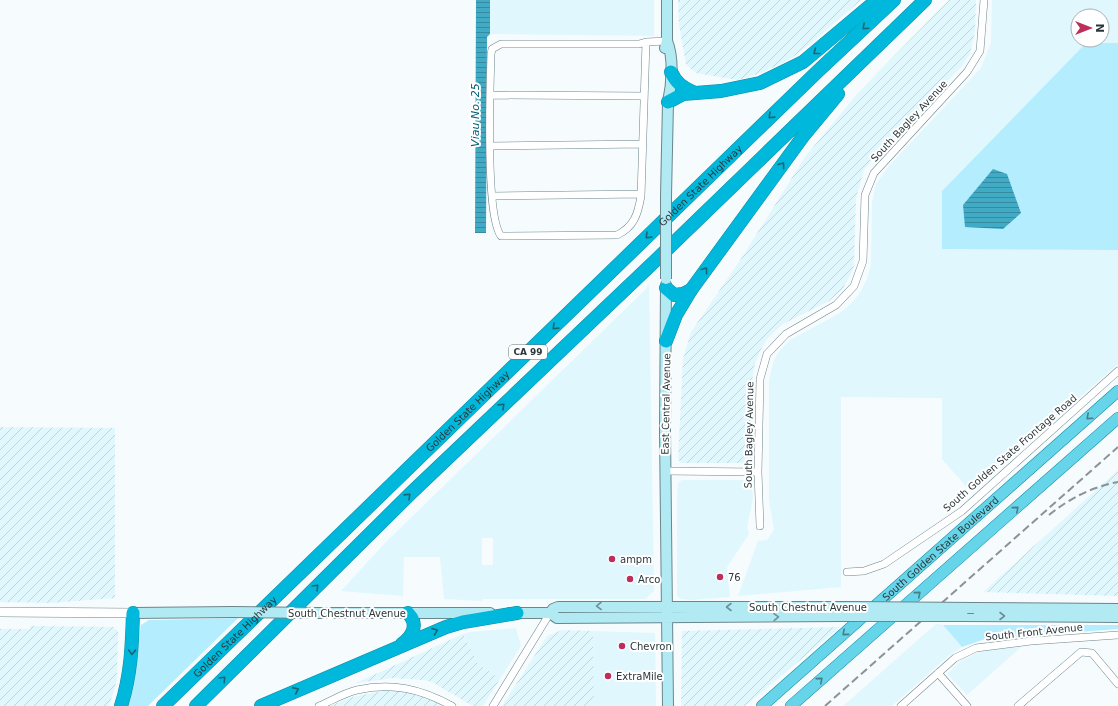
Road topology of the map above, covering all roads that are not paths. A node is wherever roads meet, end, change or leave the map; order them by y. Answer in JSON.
{"nodes":[{"id":1,"x":667,"y":0,"type":"edge"},
{"id":2,"x":878,"y":0,"type":"edge"},
{"id":3,"x":894,"y":0,"type":"edge"},
{"id":4,"x":925,"y":0,"type":"edge"},
{"id":5,"x":984,"y":0,"type":"edge"},
{"id":6,"x":646,"y":42,"type":"junction"},
{"id":7,"x":667,"y":42,"type":"junction"},
{"id":8,"x":882,"y":42,"type":"junction"},
{"id":9,"x":671,"y":72,"type":"junction"},
{"id":10,"x":693,"y":92,"type":"junction"},
{"id":11,"x":490,"y":95,"type":"junction"},
{"id":12,"x":644,"y":96,"type":"junction"},
{"id":13,"x":668,"y":102,"type":"junction"},
{"id":14,"x":642,"y":144,"type":"junction"},
{"id":15,"x":490,"y":146,"type":"junction"},
{"id":16,"x":641,"y":194,"type":"junction"},
{"id":17,"x":493,"y":196,"type":"junction"},
{"id":18,"x":666,"y":283,"type":"junction"},
{"id":19,"x":691,"y":290,"type":"junction"},
{"id":20,"x":666,"y":341,"type":"junction"},
{"id":21,"x":1118,"y":371,"type":"edge"},
{"id":22,"x":1118,"y":391,"type":"edge"},
{"id":23,"x":1118,"y":418,"type":"edge"},
{"id":24,"x":665,"y":471,"type":"junction"},
{"id":25,"x":758,"y":472,"type":"junction"},
{"id":26,"x":760,"y":526,"type":"dead end"},
{"id":27,"x":848,"y":572,"type":"dead end"},
{"id":28,"x":667,"y":606,"type":"junction"},
{"id":29,"x":1118,"y":609,"type":"edge"},
{"id":30,"x":0,"y":612,"type":"edge"},
{"id":31,"x":133,"y":613,"type":"junction"},
{"id":32,"x":408,"y":613,"type":"junction"},
{"id":33,"x":517,"y":613,"type":"junction"},
{"id":34,"x":550,"y":613,"type":"junction"},
{"id":35,"x":1118,"y":617,"type":"edge"},
{"id":36,"x":667,"y":618,"type":"junction"},
{"id":37,"x":1118,"y":635,"type":"edge"},
{"id":38,"x":399,"y":646,"type":"junction"},
{"id":39,"x":938,"y":673,"type":"junction"},
{"id":40,"x":1118,"y":684,"type":"edge"},
{"id":41,"x":121,"y":706,"type":"edge"},
{"id":42,"x":163,"y":706,"type":"edge"},
{"id":43,"x":196,"y":706,"type":"edge"},
{"id":44,"x":261,"y":706,"type":"edge"},
{"id":45,"x":319,"y":706,"type":"edge"},
{"id":46,"x":452,"y":706,"type":"edge"},
{"id":47,"x":493,"y":706,"type":"edge"},
{"id":48,"x":668,"y":706,"type":"edge"},
{"id":49,"x":762,"y":706,"type":"edge"},
{"id":50,"x":791,"y":706,"type":"edge"},
{"id":51,"x":901,"y":706,"type":"edge"},
{"id":52,"x":967,"y":706,"type":"edge"},
{"id":53,"x":1018,"y":706,"type":"edge"}],
"edges":[{"from":1,"to":7,"type":"main road","name":"East Central Avenue"},
{"from":2,"to":10,"type":"highway","one_way":true},
{"from":3,"to":42,"type":"highway","name":"Golden State Highway","number":"CA 99","one_way":true},
{"from":4,"to":8,"type":"highway","name":"Golden State Highway","number":"CA 99"},
{"from":5,"to":25,"type":"street","name":"South Bagley Avenue"},
{"from":6,"to":7,"type":"street"},
{"from":6,"to":11,"type":"street"},
{"from":6,"to":12,"type":"street"},
{"from":7,"to":9,"type":"main road","name":"East Central Avenue"},
{"from":7,"to":13,"type":"main road","name":"East Central Avenue"},
{"from":19,"to":8,"type":"highway","one_way":true},
{"from":43,"to":8,"type":"highway","name":"Golden State Highway","number":"CA 99","one_way":true},
{"from":9,"to":10,"type":"highway"},
{"from":9,"to":13,"type":"main road","name":"East Central Avenue"},
{"from":10,"to":13,"type":"highway"},
{"from":11,"to":12,"type":"street"},
{"from":11,"to":15,"type":"street"},
{"from":12,"to":14,"type":"street"},
{"from":13,"to":18,"type":"main road","name":"East Central Avenue","bridge":true},
{"from":14,"to":15,"type":"street"},
{"from":14,"to":16,"type":"street"},
{"from":15,"to":17,"type":"street"},
{"from":16,"to":17,"type":"street"},
{"from":16,"to":17,"type":"street"},
{"from":18,"to":19,"type":"highway"},
{"from":18,"to":20,"type":"main road","name":"East Central Avenue"},
{"from":19,"to":20,"type":"highway"},
{"from":20,"to":24,"type":"main road","name":"East Central Avenue"},
{"from":21,"to":27,"type":"street","name":"South Golden State Frontage Road"},
{"from":22,"to":49,"type":"main road","name":"South Golden State Boulevard","one_way":true},
{"from":50,"to":23,"type":"main road","name":"South Golden State Boulevard","one_way":true},
{"from":24,"to":25,"type":"street"},
{"from":24,"to":28,"type":"main road","name":"East Central Avenue"},
{"from":25,"to":26,"type":"street","name":"South Bagley Avenue"},
{"from":29,"to":28,"type":"main road","name":"South Chestnut Avenue","one_way":true,"bridge":true},
{"from":28,"to":34,"type":"main road","name":"South Chestnut Avenue","one_way":true},
{"from":28,"to":36,"type":"main road","name":"East Central Avenue"},
{"from":30,"to":31,"type":"street","name":"South Chestnut Avenue"},
{"from":31,"to":32,"type":"main road","name":"South Chestnut Avenue","bridge":true},
{"from":31,"to":41,"type":"highway","one_way":true},
{"from":32,"to":33,"type":"main road","name":"South Chestnut Avenue"},
{"from":32,"to":38,"type":"highway"},
{"from":33,"to":34,"type":"main road","name":"South Chestnut Avenue"},
{"from":38,"to":33,"type":"highway","one_way":true},
{"from":34,"to":36,"type":"main road","name":"South Chestnut Avenue"},
{"from":34,"to":47,"type":"street"},
{"from":36,"to":35,"type":"main road","name":"South Chestnut Avenue","one_way":true,"bridge":true},
{"from":36,"to":48,"type":"main road","name":"East Central Avenue"},
{"from":37,"to":39,"type":"street","name":"South Front Avenue"},
{"from":44,"to":38,"type":"highway","one_way":true},
{"from":39,"to":51,"type":"street","name":"South Front Avenue"},
{"from":39,"to":52,"type":"street"},
{"from":40,"to":53,"type":"street"},
{"from":45,"to":46,"type":"street"}]}
